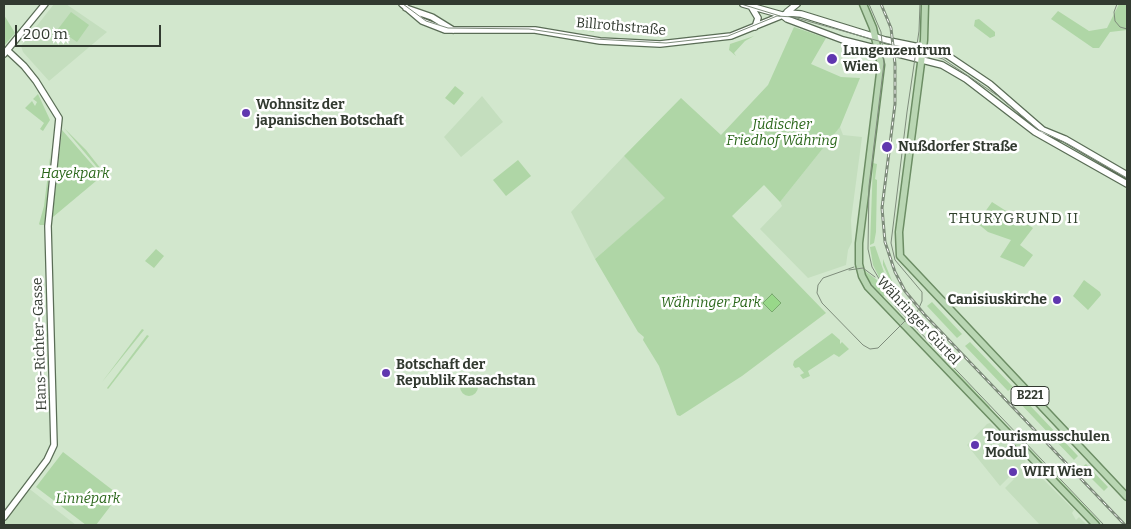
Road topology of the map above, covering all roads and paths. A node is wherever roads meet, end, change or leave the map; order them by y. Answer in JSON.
{"nodes":[{"id":1,"x":45,"y":4,"type":"edge"},
{"id":2,"x":743,"y":4,"type":"edge"},
{"id":3,"x":796,"y":4,"type":"edge"},
{"id":4,"x":863,"y":4,"type":"edge"},
{"id":5,"x":925,"y":4,"type":"edge"},
{"id":6,"x":404,"y":6,"type":"edge"},
{"id":7,"x":752,"y":8,"type":"junction"},
{"id":8,"x":783,"y":15,"type":"junction"},
{"id":9,"x":755,"y":27,"type":"junction"},
{"id":10,"x":876,"y":37,"type":"junction"},
{"id":11,"x":923,"y":47,"type":"junction"},
{"id":12,"x":878,"y":49,"type":"junction"},
{"id":13,"x":6,"y":53,"type":"edge"},
{"id":14,"x":921,"y":58,"type":"junction"},
{"id":15,"x":1127,"y":175,"type":"edge"},
{"id":16,"x":1127,"y":184,"type":"edge"},
{"id":17,"x":1127,"y":497,"type":"edge"},
{"id":18,"x":4,"y":517,"type":"edge"},
{"id":19,"x":1096,"y":525,"type":"edge"}],
"edges":[{"from":1,"to":13,"type":"main road"},
{"from":2,"to":7,"type":"main road"},
{"from":3,"to":8,"type":"main road"},
{"from":4,"to":10,"type":"main road","name":"Währinger Gürtel"},
{"from":5,"to":11,"type":"main road","number":"B221"},
{"from":6,"to":9,"type":"main road","name":"Billrothstraße"},
{"from":7,"to":8,"type":"main road"},
{"from":7,"to":9,"type":"main road"},
{"from":8,"to":9,"type":"main road","name":"Billrothstraße"},
{"from":8,"to":10,"type":"main road"},
{"from":8,"to":12,"type":"main road"},
{"from":10,"to":11,"type":"main road"},
{"from":10,"to":12,"type":"main road","name":"Währinger Gürtel"},
{"from":11,"to":14,"type":"main road","number":"B221"},
{"from":11,"to":15,"type":"main road"},
{"from":12,"to":14,"type":"main road"},
{"from":12,"to":19,"type":"main road","name":"Währinger Gürtel"},
{"from":13,"to":18,"type":"main road","name":"Hans-Richter-Gasse"},
{"from":14,"to":16,"type":"main road"},
{"from":14,"to":17,"type":"main road","number":"B221"}]}
